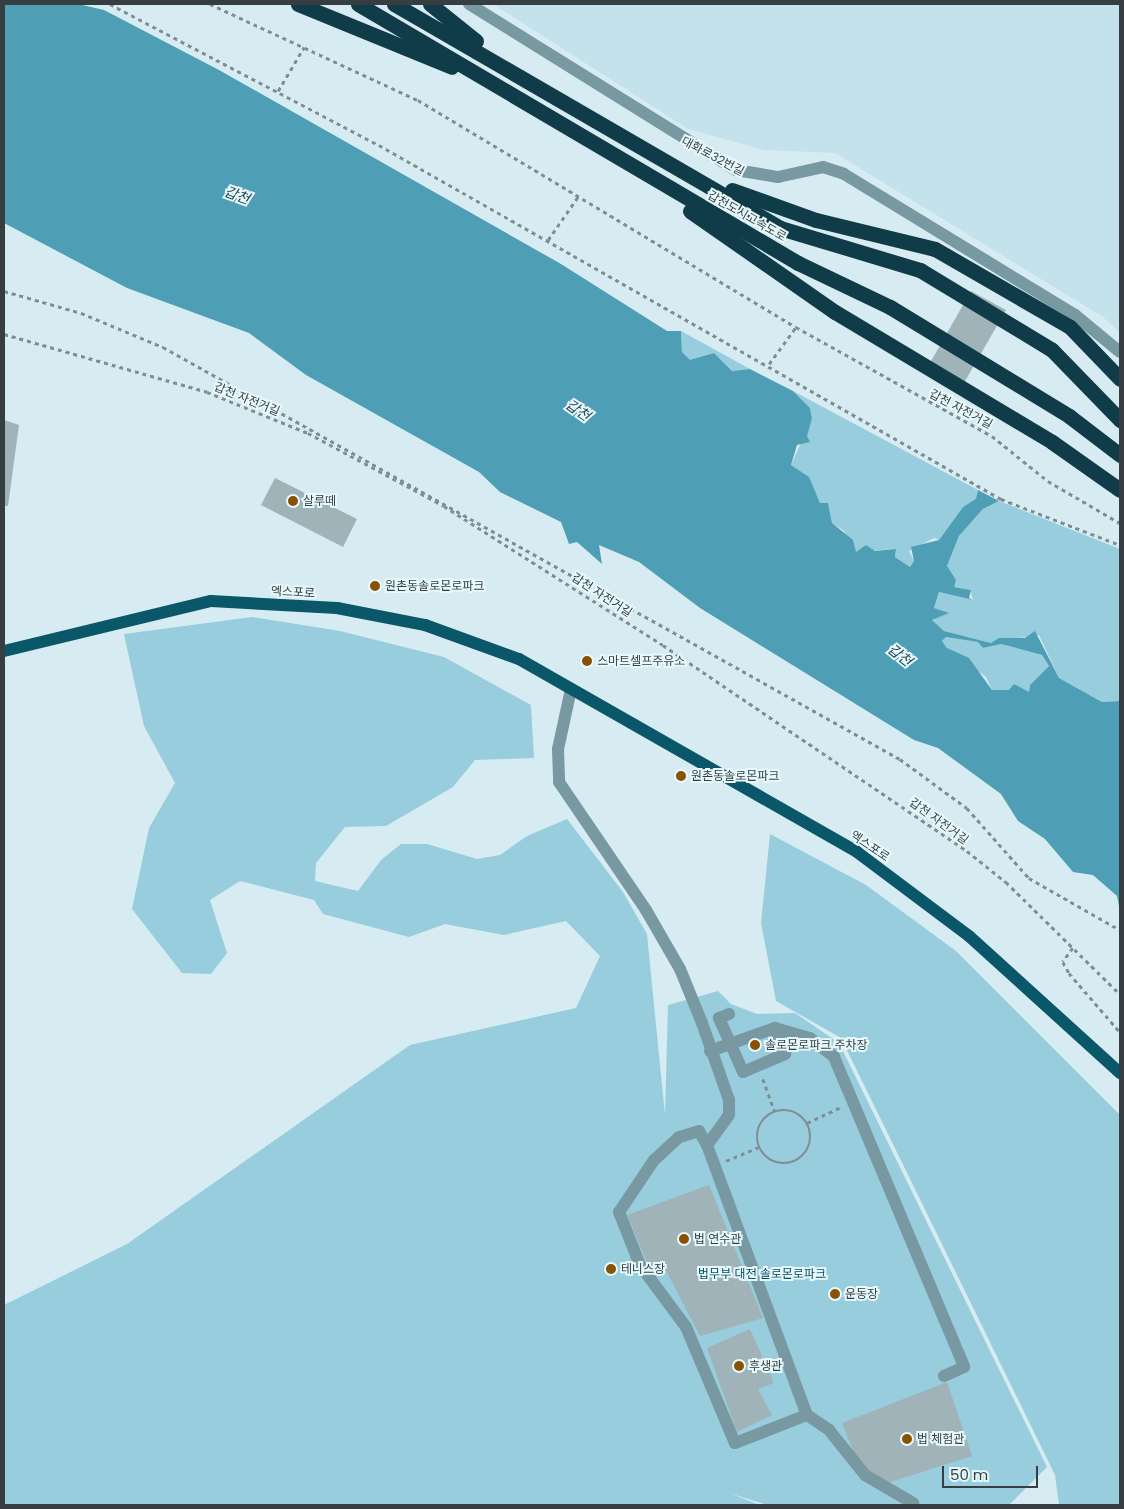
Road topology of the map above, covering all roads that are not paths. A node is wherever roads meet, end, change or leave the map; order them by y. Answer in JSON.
{"nodes":[{"id":1,"x":298,"y":4,"type":"edge"},
{"id":2,"x":358,"y":4,"type":"edge"},
{"id":3,"x":394,"y":4,"type":"edge"},
{"id":4,"x":430,"y":4,"type":"edge"},
{"id":5,"x":469,"y":4,"type":"edge"},
{"id":6,"x":500,"y":62,"type":"junction"},
{"id":7,"x":485,"y":79,"type":"junction"},
{"id":8,"x":585,"y":139,"type":"junction"},
{"id":9,"x":682,"y":169,"type":"junction"},
{"id":10,"x":1120,"y":352,"type":"edge"},
{"id":11,"x":1120,"y":380,"type":"edge"},
{"id":12,"x":1120,"y":420,"type":"edge"},
{"id":13,"x":1120,"y":455,"type":"edge"},
{"id":14,"x":1120,"y":490,"type":"edge"},
{"id":15,"x":6,"y":652,"type":"edge"},
{"id":16,"x":571,"y":689,"type":"junction"},
{"id":17,"x":729,"y":1014,"type":"dead end"},
{"id":18,"x":775,"y":1028,"type":"junction"},
{"id":19,"x":731,"y":1044,"type":"junction"},
{"id":20,"x":710,"y":1051,"type":"junction"},
{"id":21,"x":1120,"y":1073,"type":"edge"},
{"id":22,"x":708,"y":1145,"type":"junction"},
{"id":23,"x":944,"y":1376,"type":"dead end"},
{"id":24,"x":807,"y":1415,"type":"junction"},
{"id":25,"x":913,"y":1503,"type":"dead end"}],
"edges":[{"from":1,"to":7,"type":"highway"},
{"from":2,"to":7,"type":"highway","name":"갑천도시고속도로"},
{"from":3,"to":6,"type":"highway","name":"갑천도시고속도로"},
{"from":4,"to":6,"type":"highway"},
{"from":5,"to":10,"type":"street","name":"대화로32번길"},
{"from":6,"to":9,"type":"highway","name":"갑천도시고속도로"},
{"from":7,"to":8,"type":"highway","name":"갑천도시고속도로"},
{"from":8,"to":13,"type":"highway","name":"갑천도시고속도로"},
{"from":8,"to":14,"type":"highway"},
{"from":9,"to":11,"type":"highway"},
{"from":9,"to":12,"type":"highway","name":"갑천도시고속도로"},
{"from":15,"to":16,"type":"main road","name":"엑스포로"},
{"from":16,"to":20,"type":"street"},
{"from":16,"to":21,"type":"main road","name":"엑스포로"},
{"from":17,"to":19,"type":"street"},
{"from":18,"to":19,"type":"street"},
{"from":18,"to":19,"type":"street"},
{"from":18,"to":23,"type":"street"},
{"from":19,"to":20,"type":"street"},
{"from":20,"to":22,"type":"street"},
{"from":22,"to":24,"type":"street"},
{"from":22,"to":24,"type":"street"},
{"from":24,"to":25,"type":"street"}]}
